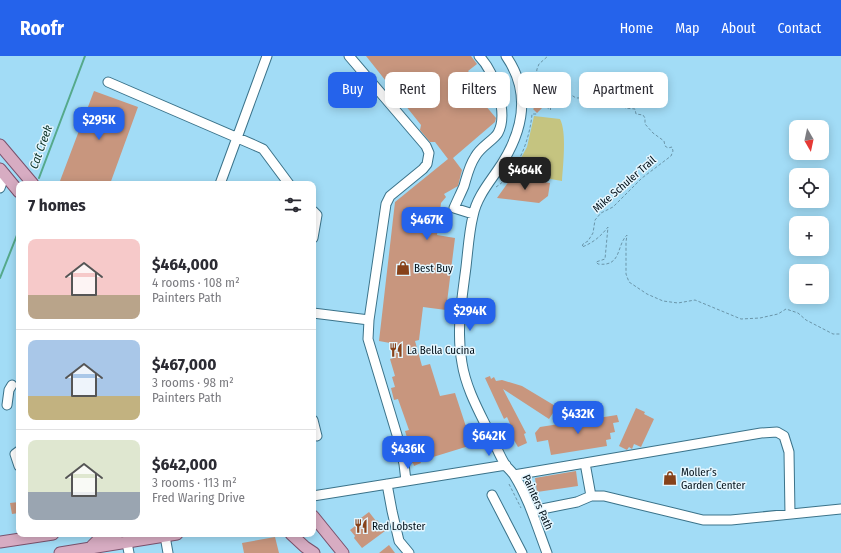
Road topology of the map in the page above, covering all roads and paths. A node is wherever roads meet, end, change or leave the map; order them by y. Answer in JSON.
{"nodes":[{"id":1,"x":267,"y":56,"type":"edge"},
{"id":2,"x":349,"y":56,"type":"edge"},
{"id":3,"x":479,"y":56,"type":"edge"},
{"id":4,"x":506,"y":56,"type":"edge"},
{"id":5,"x":548,"y":56,"type":"edge"},
{"id":6,"x":537,"y":72,"type":"edge"},
{"id":7,"x":108,"y":82,"type":"dead end"},
{"id":8,"x":571,"y":95,"type":"edge"},
{"id":9,"x":538,"y":114,"type":"dead end"},
{"id":10,"x":237,"y":138,"type":"junction"},
{"id":11,"x":1,"y":147,"type":"edge"},
{"id":12,"x":2,"y":172,"type":"edge"},
{"id":13,"x":30,"y":181,"type":"edge"},
{"id":14,"x":221,"y":181,"type":"edge"},
{"id":15,"x":287,"y":181,"type":"edge"},
{"id":16,"x":500,"y":184,"type":"dead end"},
{"id":17,"x":0,"y":188,"type":"edge"},
{"id":18,"x":16,"y":188,"type":"edge"},
{"id":19,"x":473,"y":214,"type":"junction"},
{"id":20,"x":316,"y":313,"type":"edge"},
{"id":21,"x":369,"y":320,"type":"junction"},
{"id":22,"x":841,"y":334,"type":"edge"},
{"id":23,"x":12,"y":385,"type":"dead end"},
{"id":24,"x":7,"y":405,"type":"dead end"},
{"id":25,"x":316,"y":432,"type":"edge"},
{"id":26,"x":317,"y":436,"type":"dead end"},
{"id":27,"x":585,"y":463,"type":"junction"},
{"id":28,"x":506,"y":465,"type":"junction"},
{"id":29,"x":514,"y":475,"type":"junction"},
{"id":30,"x":406,"y":481,"type":"junction"},
{"id":31,"x":387,"y":484,"type":"junction"},
{"id":32,"x":492,"y":495,"type":"dead end"},
{"id":33,"x":316,"y":496,"type":"edge"},
{"id":34,"x":591,"y":496,"type":"junction"},
{"id":35,"x":841,"y":509,"type":"edge"},
{"id":36,"x":532,"y":511,"type":"junction"},
{"id":37,"x":790,"y":514,"type":"junction"},
{"id":38,"x":316,"y":520,"type":"edge"},
{"id":39,"x":33,"y":537,"type":"edge"},
{"id":40,"x":108,"y":537,"type":"edge"},
{"id":41,"x":159,"y":537,"type":"edge"},
{"id":42,"x":165,"y":537,"type":"edge"},
{"id":43,"x":294,"y":537,"type":"edge"},
{"id":44,"x":306,"y":537,"type":"edge"},
{"id":45,"x":6,"y":541,"type":"edge"},
{"id":46,"x":128,"y":548,"type":"edge"},
{"id":47,"x":88,"y":549,"type":"junction"},
{"id":48,"x":60,"y":553,"type":"edge"},
{"id":49,"x":168,"y":553,"type":"edge"},
{"id":50,"x":314,"y":553,"type":"edge"},
{"id":51,"x":319,"y":553,"type":"edge"},
{"id":52,"x":343,"y":553,"type":"edge"},
{"id":53,"x":409,"y":553,"type":"edge"},
{"id":54,"x":522,"y":553,"type":"edge"},
{"id":55,"x":547,"y":553,"type":"edge"}],
"edges":[{"from":1,"to":10,"type":"street"},
{"from":2,"to":21,"type":"street"},
{"from":3,"to":19,"type":"street"},
{"from":4,"to":19,"type":"street","name":"Painters Path"},
{"from":5,"to":6,"type":"path"},
{"from":7,"to":10,"type":"street"},
{"from":8,"to":22,"type":"path","name":"Mike Schuler Trail"},
{"from":9,"to":16,"type":"path"},
{"from":10,"to":14,"type":"street"},
{"from":10,"to":15,"type":"street"},
{"from":11,"to":13,"type":"main road"},
{"from":12,"to":17,"type":"street"},
{"from":12,"to":18,"type":"main road"},
{"from":19,"to":28,"type":"street","name":"Painters Path"},
{"from":20,"to":21,"type":"street"},
{"from":21,"to":30,"type":"street"},
{"from":23,"to":24,"type":"street"},
{"from":25,"to":26,"type":"street"},
{"from":27,"to":29,"type":"street"},
{"from":27,"to":34,"type":"street"},
{"from":27,"to":37,"type":"street"},
{"from":28,"to":29,"type":"street","name":"Painters Path"},
{"from":28,"to":30,"type":"street"},
{"from":29,"to":36,"type":"street","name":"Painters Path"},
{"from":30,"to":31,"type":"street"},
{"from":31,"to":33,"type":"street"},
{"from":31,"to":53,"type":"street"},
{"from":32,"to":54,"type":"street"},
{"from":34,"to":36,"type":"street"},
{"from":34,"to":37,"type":"street"},
{"from":35,"to":37,"type":"street"},
{"from":36,"to":55,"type":"street","name":"Painters Path"},
{"from":38,"to":52,"type":"main road"},
{"from":39,"to":45,"type":"main road"},
{"from":40,"to":47,"type":"main road"},
{"from":41,"to":46,"type":"main road"},
{"from":42,"to":49,"type":"street"},
{"from":43,"to":50,"type":"main road"},
{"from":44,"to":51,"type":"main road"},
{"from":46,"to":47,"type":"main road"},
{"from":47,"to":48,"type":"main road"}]}
